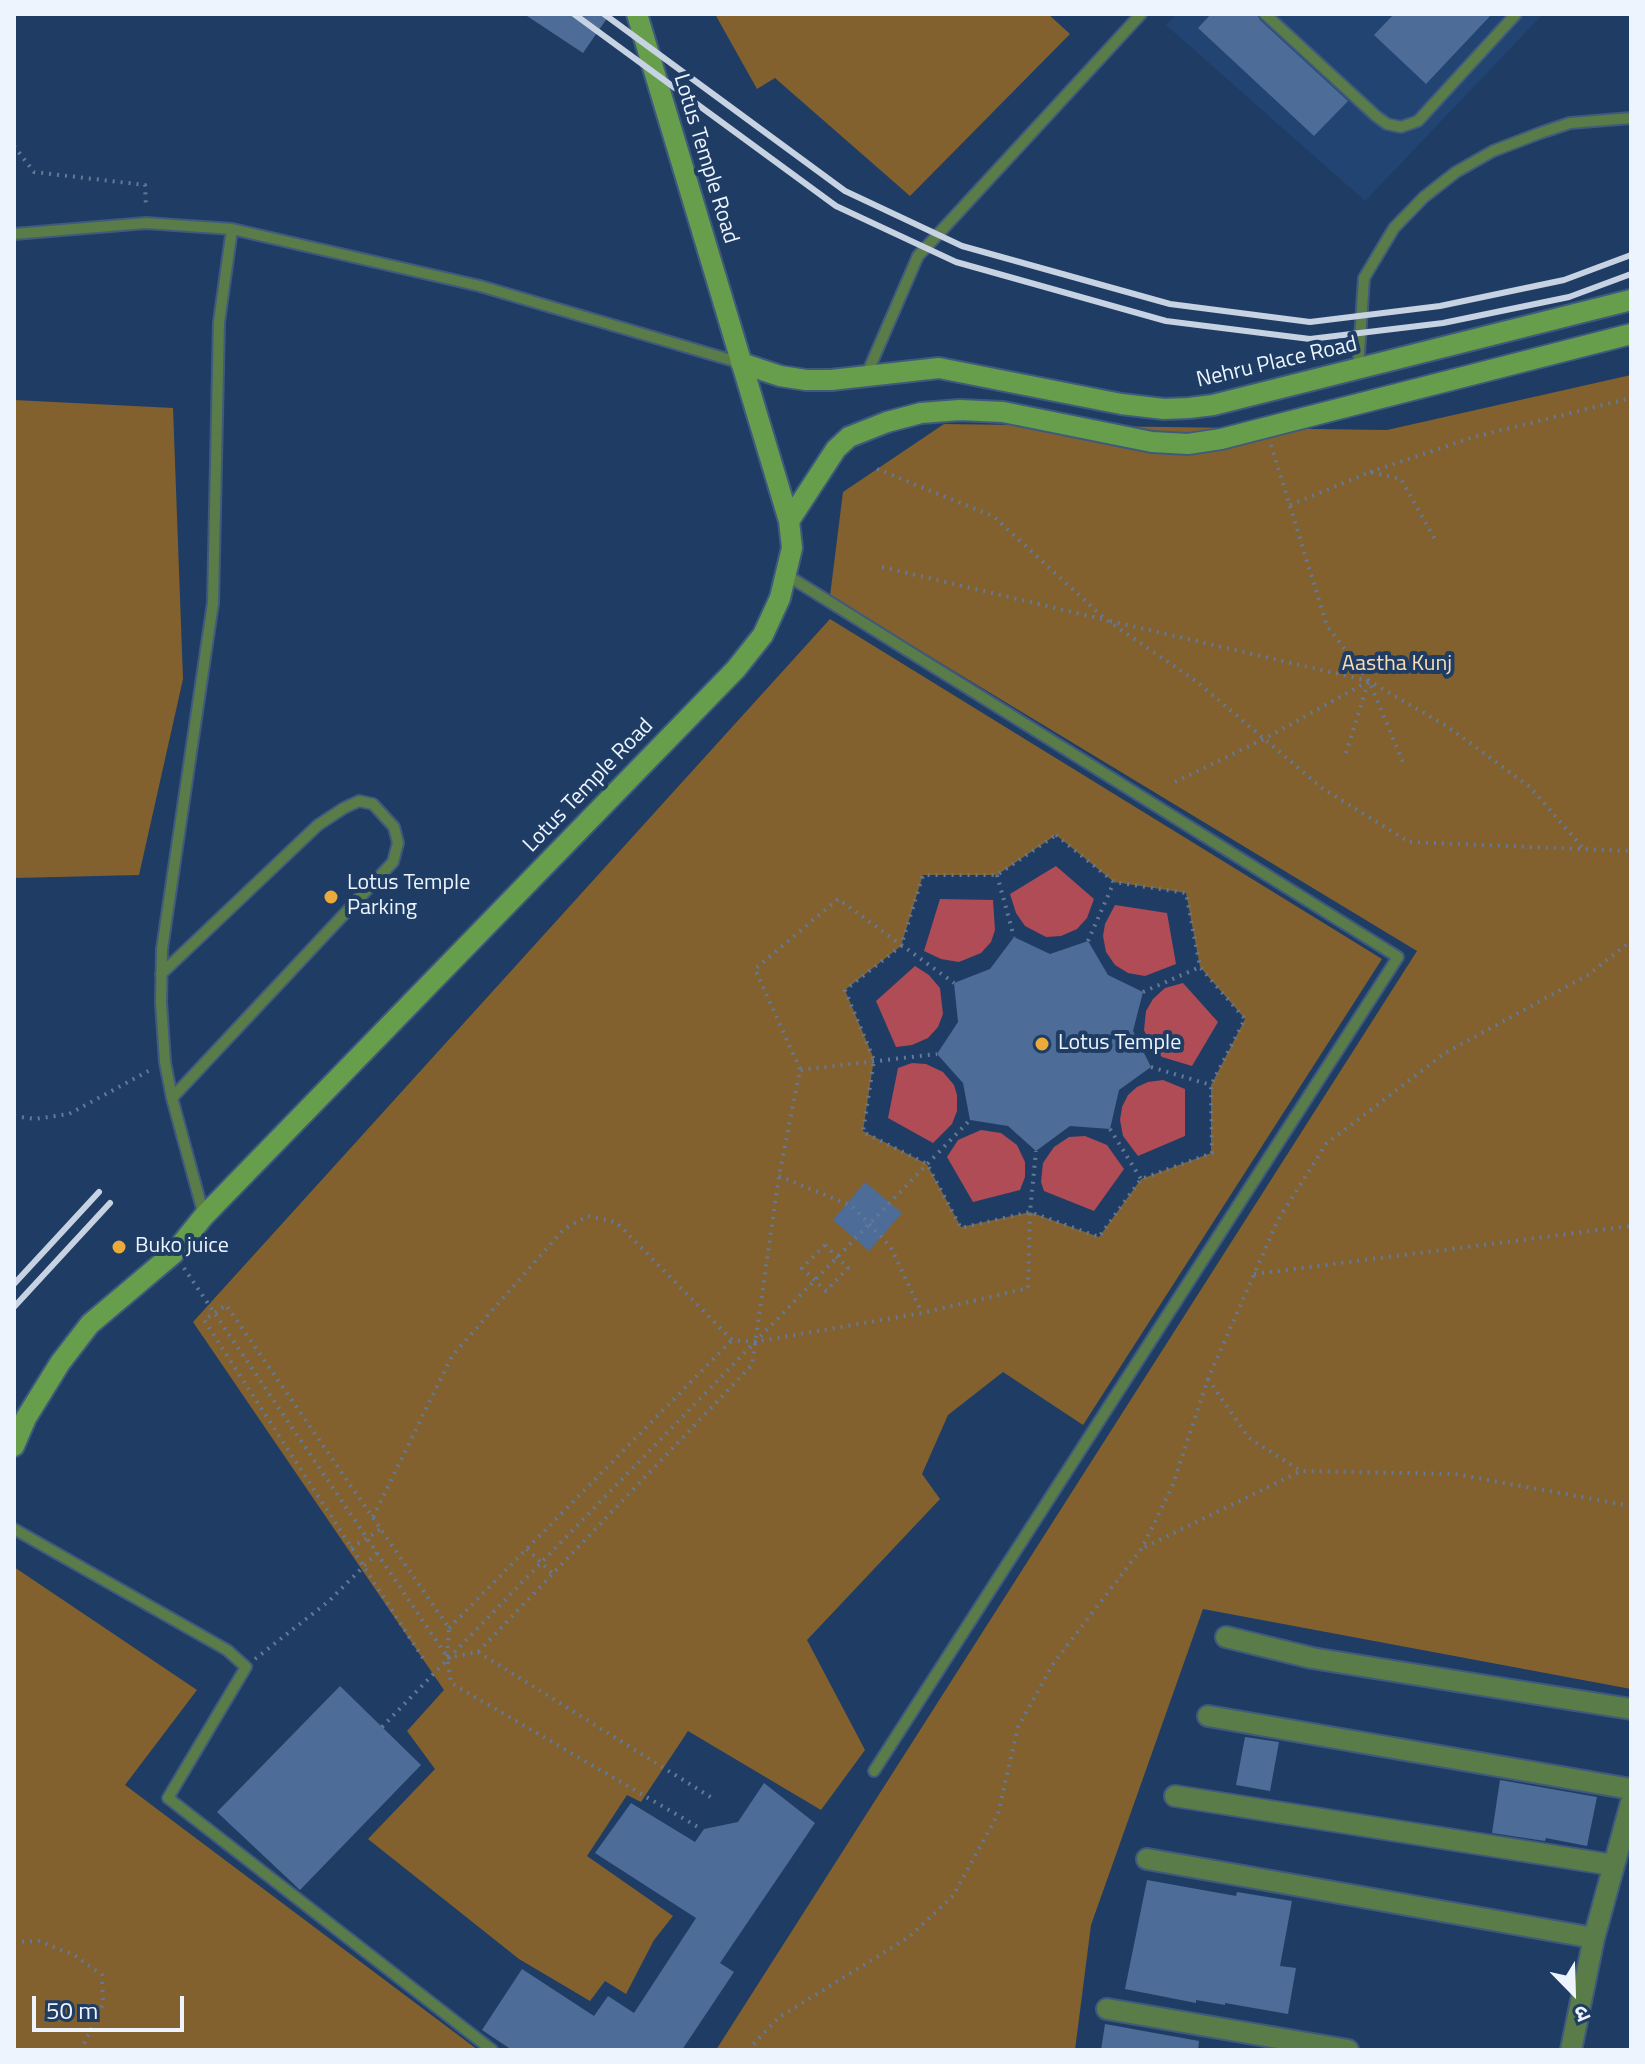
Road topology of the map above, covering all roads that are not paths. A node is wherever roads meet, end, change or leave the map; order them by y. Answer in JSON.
{"nodes":[{"id":1,"x":637,"y":14,"type":"edge"},
{"id":2,"x":1141,"y":14,"type":"edge"},
{"id":3,"x":1265,"y":14,"type":"edge"},
{"id":4,"x":1516,"y":14,"type":"edge"},
{"id":5,"x":1631,"y":118,"type":"edge"},
{"id":6,"x":232,"y":229,"type":"junction"},
{"id":7,"x":14,"y":234,"type":"edge"},
{"id":8,"x":1631,"y":300,"type":"edge"},
{"id":9,"x":1631,"y":334,"type":"edge"},
{"id":10,"x":741,"y":363,"type":"junction"},
{"id":11,"x":1358,"y":369,"type":"junction"},
{"id":12,"x":866,"y":376,"type":"junction"},
{"id":13,"x":789,"y":521,"type":"junction"},
{"id":14,"x":785,"y":574,"type":"junction"},
{"id":15,"x":161,"y":974,"type":"junction"},
{"id":16,"x":172,"y":1098,"type":"junction"},
{"id":17,"x":204,"y":1216,"type":"junction"},
{"id":18,"x":14,"y":1446,"type":"edge"},
{"id":19,"x":14,"y":1529,"type":"edge"},
{"id":20,"x":1226,"y":1637,"type":"dead end"},
{"id":21,"x":1631,"y":1709,"type":"edge"},
{"id":22,"x":1208,"y":1716,"type":"dead end"},
{"id":23,"x":874,"y":1771,"type":"dead end"},
{"id":24,"x":1631,"y":1789,"type":"edge"},
{"id":25,"x":1175,"y":1796,"type":"dead end"},
{"id":26,"x":1631,"y":1803,"type":"edge"},
{"id":27,"x":1147,"y":1859,"type":"dead end"},
{"id":28,"x":1613,"y":1865,"type":"junction"},
{"id":29,"x":1594,"y":1938,"type":"junction"},
{"id":30,"x":1107,"y":2009,"type":"dead end"},
{"id":31,"x":492,"y":2050,"type":"edge"},
{"id":32,"x":1348,"y":2050,"type":"edge"},
{"id":33,"x":1571,"y":2050,"type":"edge"}],
"edges":[{"from":1,"to":10,"type":"street","name":"Lotus Temple Road"},
{"from":2,"to":12,"type":"lane"},
{"from":3,"to":4,"type":"lane"},
{"from":5,"to":11,"type":"lane"},
{"from":6,"to":7,"type":"lane"},
{"from":6,"to":10,"type":"lane"},
{"from":6,"to":15,"type":"lane"},
{"from":8,"to":11,"type":"street","name":"Nehru Place Road"},
{"from":9,"to":13,"type":"street"},
{"from":10,"to":12,"type":"street","name":"Nehru Place Road"},
{"from":10,"to":13,"type":"street","name":"Lotus Temple Road"},
{"from":11,"to":12,"type":"street","name":"Nehru Place Road"},
{"from":13,"to":14,"type":"street","name":"Lotus Temple Road"},
{"from":14,"to":17,"type":"street","name":"Lotus Temple Road"},
{"from":14,"to":23,"type":"lane"},
{"from":15,"to":16,"type":"lane"},
{"from":15,"to":16,"type":"lane"},
{"from":16,"to":17,"type":"lane"},
{"from":17,"to":18,"type":"street","name":"Lotus Temple Road"},
{"from":19,"to":31,"type":"lane"},
{"from":20,"to":21,"type":"street"},
{"from":22,"to":24,"type":"street"},
{"from":25,"to":28,"type":"street"},
{"from":26,"to":28,"type":"street"},
{"from":27,"to":29,"type":"street"},
{"from":28,"to":29,"type":"street"},
{"from":29,"to":33,"type":"street"},
{"from":30,"to":32,"type":"street"}]}
